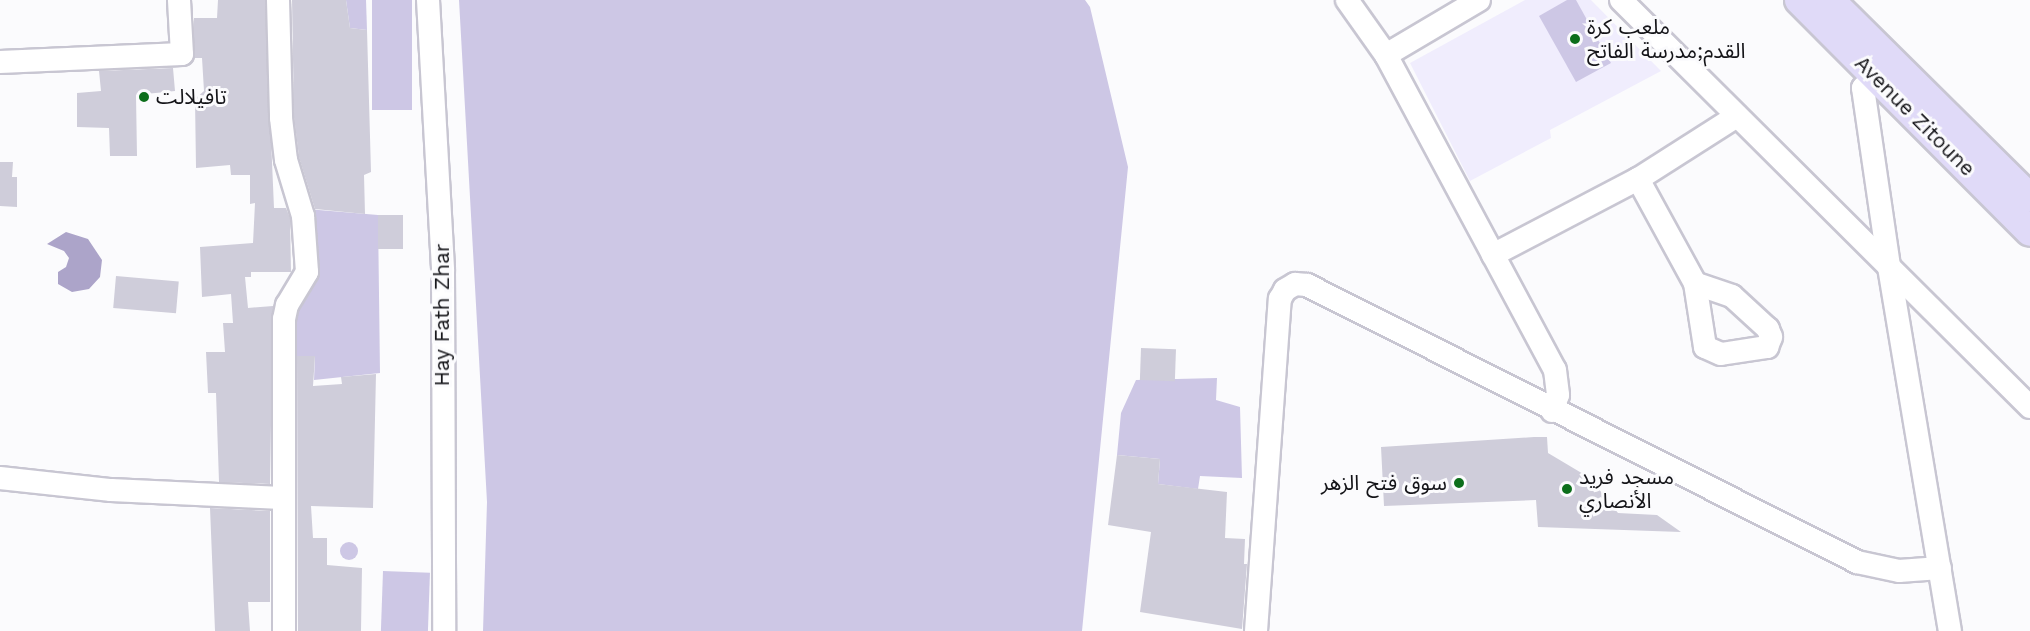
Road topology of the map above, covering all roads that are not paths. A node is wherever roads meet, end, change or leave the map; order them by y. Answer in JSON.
{"nodes":[{"id":1,"x":179,"y":0,"type":"edge"},
{"id":2,"x":278,"y":0,"type":"edge"},
{"id":3,"x":428,"y":0,"type":"edge"},
{"id":4,"x":1347,"y":0,"type":"edge"},
{"id":5,"x":1479,"y":0,"type":"edge"},
{"id":6,"x":1798,"y":0,"type":"edge"},
{"id":7,"x":1830,"y":0,"type":"edge"},
{"id":8,"x":1631,"y":3,"type":"edge"},
{"id":9,"x":1386,"y":54,"type":"junction"},
{"id":10,"x":0,"y":62,"type":"edge"},
{"id":11,"x":1874,"y":75,"type":"junction"},
{"id":12,"x":1737,"y":116,"type":"junction"},
{"id":13,"x":1638,"y":179,"type":"junction"},
{"id":14,"x":2030,"y":198,"type":"edge"},
{"id":15,"x":2030,"y":232,"type":"edge"},
{"id":16,"x":1493,"y":255,"type":"junction"},
{"id":17,"x":1888,"y":267,"type":"junction"},
{"id":18,"x":1695,"y":283,"type":"dead end"},
{"id":19,"x":2030,"y":407,"type":"edge"},
{"id":20,"x":1552,"y":411,"type":"junction"},
{"id":21,"x":0,"y":478,"type":"edge"},
{"id":22,"x":282,"y":498,"type":"junction"},
{"id":23,"x":1940,"y":568,"type":"junction"},
{"id":24,"x":284,"y":631,"type":"edge"},
{"id":25,"x":444,"y":631,"type":"edge"},
{"id":26,"x":1256,"y":631,"type":"edge"},
{"id":27,"x":1950,"y":631,"type":"edge"}],
"edges":[{"from":1,"to":10,"type":"street"},
{"from":2,"to":22,"type":"street"},
{"from":3,"to":25,"type":"street","name":"Hay Fath Zhar"},
{"from":4,"to":9,"type":"street"},
{"from":5,"to":9,"type":"street"},
{"from":6,"to":11,"type":"main road","name":"Avenue Zitoune"},
{"from":7,"to":14,"type":"main road","name":"Avenue Zitoune"},
{"from":8,"to":12,"type":"street"},
{"from":9,"to":16,"type":"street"},
{"from":11,"to":15,"type":"main road","name":"Avenue Zitoune"},
{"from":11,"to":17,"type":"street"},
{"from":12,"to":13,"type":"street"},
{"from":12,"to":17,"type":"street"},
{"from":13,"to":16,"type":"street"},
{"from":13,"to":18,"type":"street"},
{"from":16,"to":20,"type":"street"},
{"from":17,"to":19,"type":"street"},
{"from":17,"to":23,"type":"street"},
{"from":20,"to":23,"type":"street"},
{"from":20,"to":26,"type":"street"},
{"from":21,"to":22,"type":"street"},
{"from":22,"to":24,"type":"street"},
{"from":23,"to":27,"type":"street"}]}
